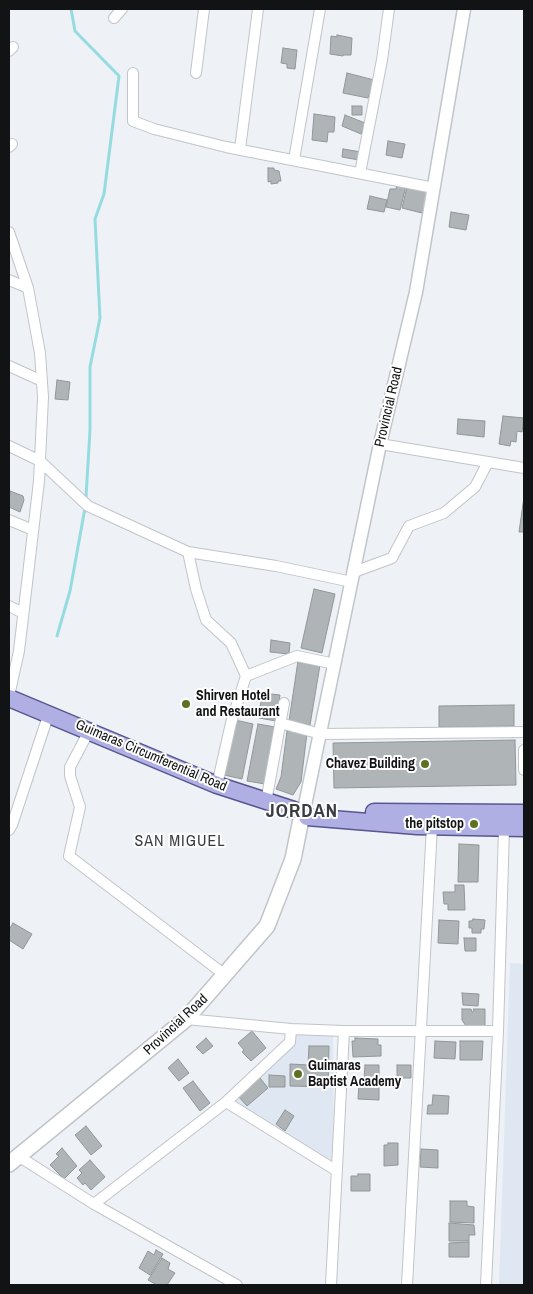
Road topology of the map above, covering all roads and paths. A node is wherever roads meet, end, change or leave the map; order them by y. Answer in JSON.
{"nodes":[{"id":1,"x":122,"y":9,"type":"edge"},
{"id":2,"x":204,"y":9,"type":"edge"},
{"id":3,"x":258,"y":9,"type":"edge"},
{"id":4,"x":320,"y":9,"type":"edge"},
{"id":5,"x":389,"y":9,"type":"edge"},
{"id":6,"x":464,"y":9,"type":"edge"},
{"id":7,"x":114,"y":18,"type":"dead end"},
{"id":8,"x":133,"y":73,"type":"dead end"},
{"id":9,"x":196,"y":73,"type":"dead end"},
{"id":10,"x":240,"y":149,"type":"junction"},
{"id":11,"x":294,"y":160,"type":"junction"},
{"id":12,"x":360,"y":173,"type":"junction"},
{"id":13,"x":434,"y":188,"type":"junction"},
{"id":14,"x":9,"y":232,"type":"edge"},
{"id":15,"x":9,"y":280,"type":"edge"},
{"id":16,"x":28,"y":288,"type":"junction"},
{"id":17,"x":9,"y":366,"type":"edge"},
{"id":18,"x":42,"y":382,"type":"junction"},
{"id":19,"x":380,"y":444,"type":"junction"},
{"id":20,"x":9,"y":446,"type":"edge"},
{"id":21,"x":40,"y":462,"type":"junction"},
{"id":22,"x":488,"y":462,"type":"junction"},
{"id":23,"x":524,"y":468,"type":"edge"},
{"id":24,"x":9,"y":520,"type":"edge"},
{"id":25,"x":33,"y":530,"type":"junction"},
{"id":26,"x":188,"y":552,"type":"junction"},
{"id":27,"x":353,"y":577,"type":"junction"},
{"id":28,"x":9,"y":606,"type":"edge"},
{"id":29,"x":23,"y":612,"type":"junction"},
{"id":30,"x":335,"y":664,"type":"junction"},
{"id":31,"x":246,"y":676,"type":"junction"},
{"id":32,"x":9,"y":697,"type":"edge"},
{"id":33,"x":284,"y":703,"type":"dead end"},
{"id":34,"x":49,"y":714,"type":"junction"},
{"id":35,"x":280,"y":723,"type":"junction"},
{"id":36,"x":89,"y":731,"type":"junction"},
{"id":37,"x":524,"y":732,"type":"edge"},
{"id":38,"x":321,"y":734,"type":"junction"},
{"id":39,"x":524,"y":750,"type":"edge"},
{"id":40,"x":524,"y":770,"type":"edge"},
{"id":41,"x":216,"y":785,"type":"junction"},
{"id":42,"x":266,"y":802,"type":"junction"},
{"id":43,"x":303,"y":812,"type":"junction"},
{"id":44,"x":524,"y":813,"type":"edge"},
{"id":45,"x":432,"y":826,"type":"junction"},
{"id":46,"x":504,"y":828,"type":"junction"},
{"id":47,"x":524,"y":828,"type":"edge"},
{"id":48,"x":9,"y":830,"type":"edge"},
{"id":49,"x":225,"y":975,"type":"junction"},
{"id":50,"x":186,"y":1019,"type":"junction"},
{"id":51,"x":291,"y":1029,"type":"junction"},
{"id":52,"x":422,"y":1030,"type":"junction"},
{"id":53,"x":344,"y":1031,"type":"junction"},
{"id":54,"x":498,"y":1031,"type":"junction"},
{"id":55,"x":226,"y":1102,"type":"junction"},
{"id":56,"x":14,"y":1160,"type":"edge"},
{"id":57,"x":337,"y":1171,"type":"junction"},
{"id":58,"x":94,"y":1204,"type":"junction"},
{"id":59,"x":237,"y":1285,"type":"edge"},
{"id":60,"x":331,"y":1285,"type":"edge"},
{"id":61,"x":407,"y":1285,"type":"edge"},
{"id":62,"x":486,"y":1285,"type":"edge"}],
"edges":[{"from":1,"to":7,"type":"street"},
{"from":2,"to":9,"type":"street"},
{"from":3,"to":10,"type":"street"},
{"from":4,"to":11,"type":"street"},
{"from":5,"to":12,"type":"street"},
{"from":6,"to":13,"type":"street","name":"Provincial Road"},
{"from":8,"to":10,"type":"street"},
{"from":10,"to":11,"type":"street"},
{"from":11,"to":12,"type":"street"},
{"from":12,"to":13,"type":"street"},
{"from":13,"to":19,"type":"street","name":"Provincial Road"},
{"from":14,"to":16,"type":"street"},
{"from":15,"to":16,"type":"street"},
{"from":16,"to":18,"type":"street"},
{"from":17,"to":18,"type":"street"},
{"from":18,"to":21,"type":"street"},
{"from":19,"to":22,"type":"street"},
{"from":19,"to":27,"type":"street","name":"Provincial Road"},
{"from":20,"to":21,"type":"street"},
{"from":21,"to":25,"type":"street"},
{"from":21,"to":26,"type":"street"},
{"from":22,"to":23,"type":"street"},
{"from":22,"to":27,"type":"street"},
{"from":24,"to":25,"type":"street"},
{"from":25,"to":29,"type":"street"},
{"from":26,"to":27,"type":"street"},
{"from":26,"to":31,"type":"street"},
{"from":27,"to":30,"type":"street","name":"Provincial Road"},
{"from":28,"to":29,"type":"street"},
{"from":29,"to":32,"type":"street"},
{"from":30,"to":31,"type":"street"},
{"from":30,"to":38,"type":"street","name":"Provincial Road"},
{"from":31,"to":41,"type":"street"},
{"from":32,"to":34,"type":"main road","name":"Guimaras Circumferential Road"},
{"from":33,"to":35,"type":"street"},
{"from":34,"to":36,"type":"main road","name":"Guimaras Circumferential Road"},
{"from":34,"to":48,"type":"street"},
{"from":35,"to":38,"type":"street"},
{"from":35,"to":42,"type":"street"},
{"from":36,"to":41,"type":"main road","name":"Guimaras Circumferential Road"},
{"from":36,"to":49,"type":"street"},
{"from":37,"to":38,"type":"street"},
{"from":38,"to":43,"type":"street","name":"Provincial Road"},
{"from":39,"to":40,"type":"street"},
{"from":41,"to":42,"type":"main road","name":"Guimaras Circumferential Road"},
{"from":42,"to":43,"type":"main road","name":"Guimaras Circumferential Road"},
{"from":43,"to":44,"type":"main road","name":"Guimaras Circumferential Road"},
{"from":43,"to":45,"type":"main road","name":"Guimaras Circumferential Road"},
{"from":43,"to":49,"type":"main road","name":"Provincial Road"},
{"from":45,"to":46,"type":"main road","name":"Guimaras Circumferential Road"},
{"from":45,"to":52,"type":"street"},
{"from":46,"to":47,"type":"main road","name":"Guimaras Circumferential Road"},
{"from":46,"to":54,"type":"street"},
{"from":49,"to":50,"type":"main road","name":"Provincial Road"},
{"from":50,"to":51,"type":"street"},
{"from":50,"to":56,"type":"main road","name":"Provincial Road"},
{"from":51,"to":53,"type":"street"},
{"from":51,"to":55,"type":"street"},
{"from":52,"to":53,"type":"street"},
{"from":52,"to":54,"type":"street"},
{"from":52,"to":61,"type":"street"},
{"from":53,"to":57,"type":"street"},
{"from":54,"to":62,"type":"street"},
{"from":55,"to":57,"type":"street"},
{"from":55,"to":58,"type":"street"},
{"from":56,"to":58,"type":"street"},
{"from":57,"to":60,"type":"street"},
{"from":58,"to":59,"type":"street"}]}
